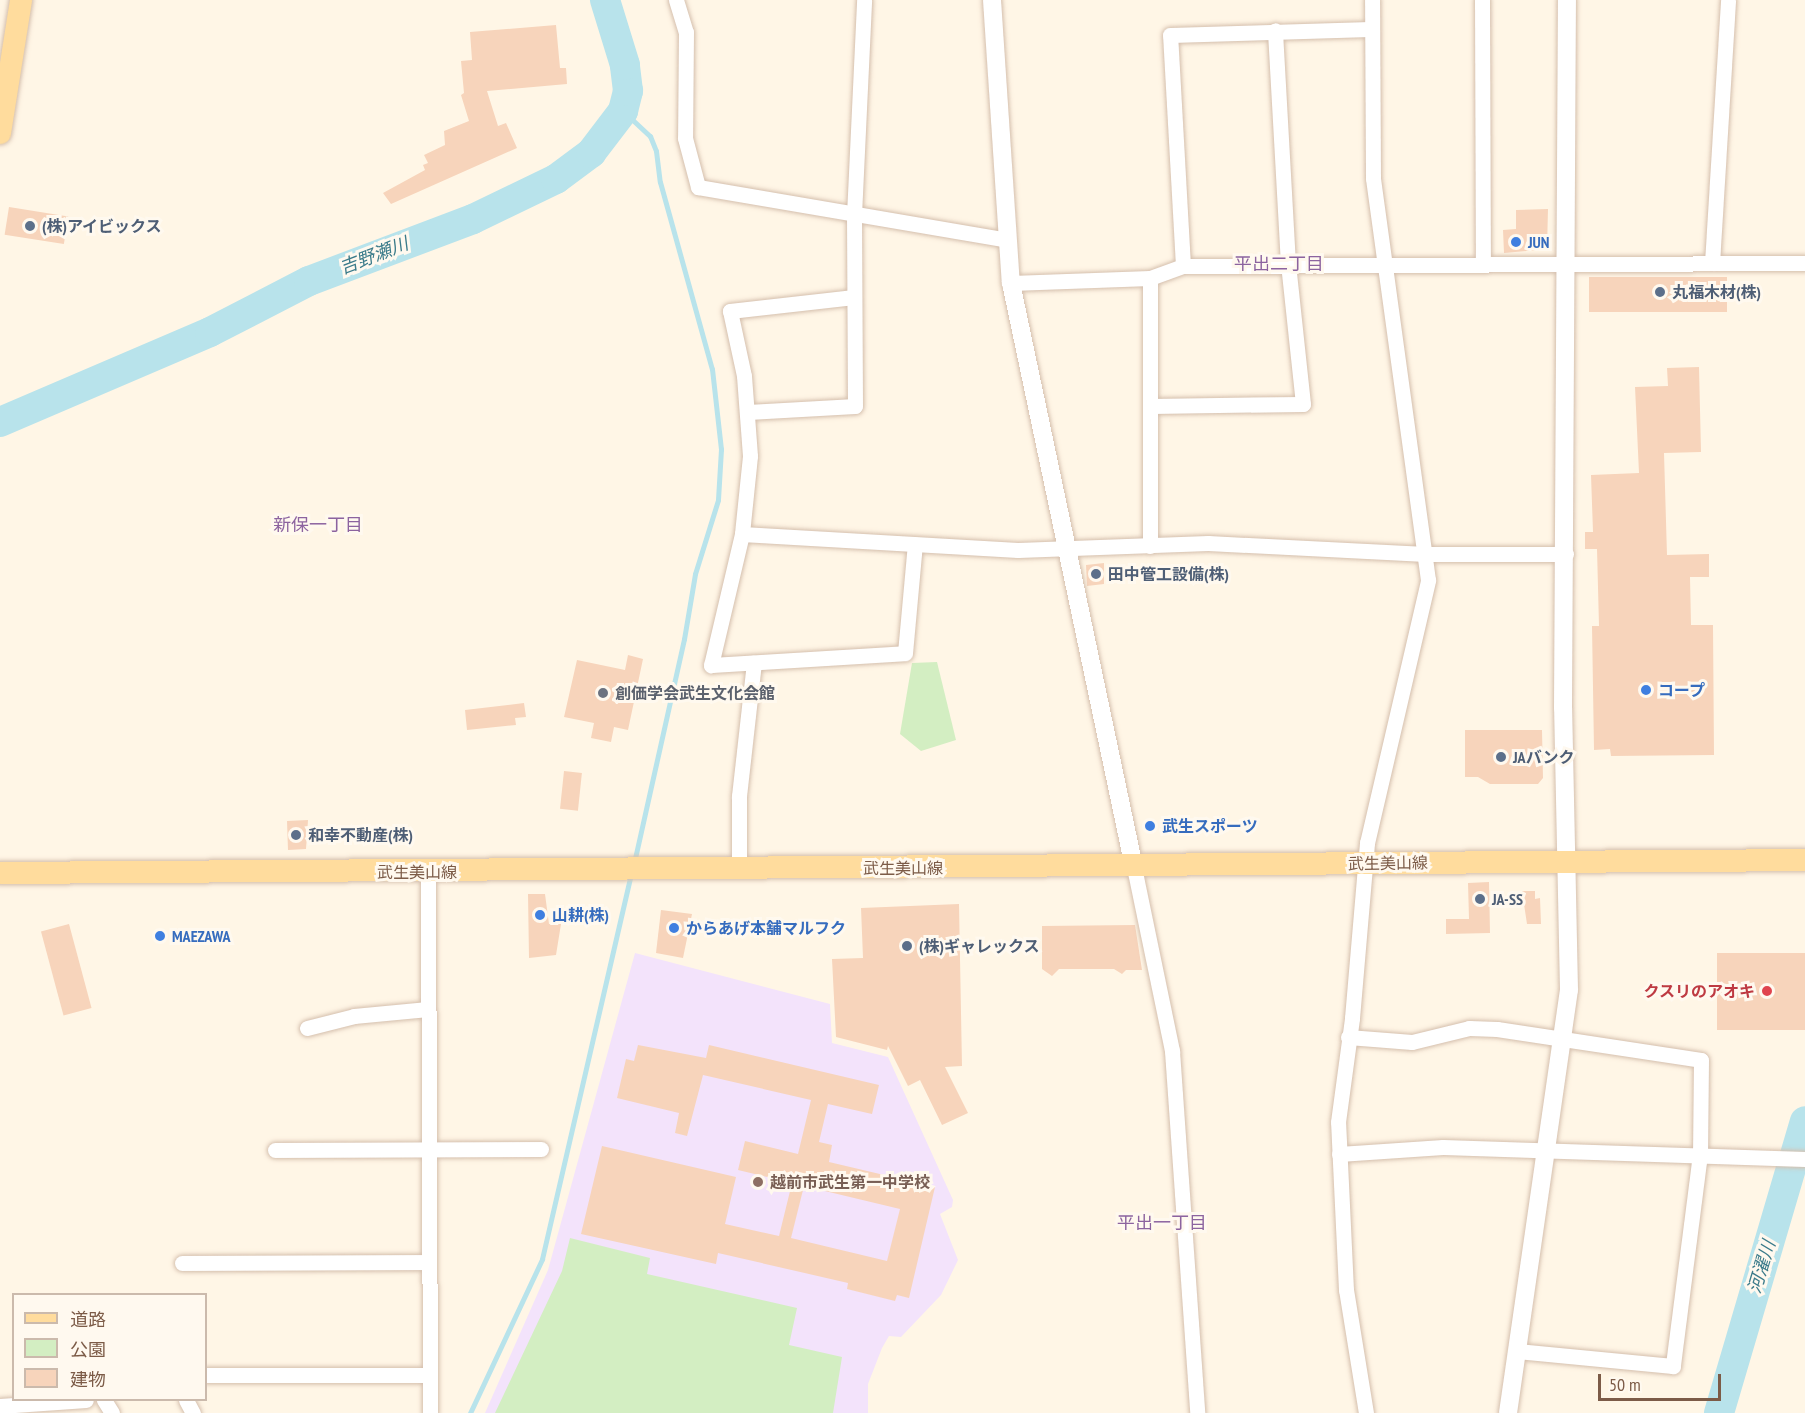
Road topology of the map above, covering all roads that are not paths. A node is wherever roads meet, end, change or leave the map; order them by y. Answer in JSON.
{"nodes":[{"id":1,"x":21,"y":0,"type":"edge"},
{"id":2,"x":676,"y":0,"type":"edge"},
{"id":3,"x":864,"y":0,"type":"edge"},
{"id":4,"x":992,"y":0,"type":"edge"},
{"id":5,"x":1372,"y":0,"type":"edge"},
{"id":6,"x":1482,"y":0,"type":"edge"},
{"id":7,"x":1567,"y":0,"type":"edge"},
{"id":8,"x":1728,"y":0,"type":"edge"},
{"id":9,"x":1371,"y":29,"type":"junction"},
{"id":10,"x":1275,"y":30,"type":"junction"},
{"id":11,"x":0,"y":133,"type":"edge"},
{"id":12,"x":854,"y":215,"type":"junction"},
{"id":13,"x":1007,"y":240,"type":"junction"},
{"id":14,"x":1566,"y":262,"type":"junction"},
{"id":15,"x":1483,"y":263,"type":"junction"},
{"id":16,"x":1712,"y":263,"type":"junction"},
{"id":17,"x":1805,"y":263,"type":"edge"},
{"id":18,"x":1288,"y":264,"type":"junction"},
{"id":19,"x":1384,"y":264,"type":"junction"},
{"id":20,"x":1183,"y":266,"type":"junction"},
{"id":21,"x":1150,"y":278,"type":"junction"},
{"id":22,"x":1011,"y":283,"type":"junction"},
{"id":23,"x":854,"y":297,"type":"junction"},
{"id":24,"x":1150,"y":406,"type":"junction"},
{"id":25,"x":748,"y":412,"type":"junction"},
{"id":26,"x":742,"y":534,"type":"junction"},
{"id":27,"x":915,"y":544,"type":"junction"},
{"id":28,"x":1150,"y":546,"type":"junction"},
{"id":29,"x":1067,"y":549,"type":"junction"},
{"id":30,"x":1425,"y":554,"type":"junction"},
{"id":31,"x":1566,"y":554,"type":"junction"},
{"id":32,"x":754,"y":663,"type":"junction"},
{"id":33,"x":1565,"y":860,"type":"junction"},
{"id":34,"x":1805,"y":860,"type":"edge"},
{"id":35,"x":1365,"y":863,"type":"junction"},
{"id":36,"x":1134,"y":867,"type":"junction"},
{"id":37,"x":739,"y":869,"type":"junction"},
{"id":38,"x":428,"y":872,"type":"junction"},
{"id":39,"x":0,"y":873,"type":"edge"},
{"id":40,"x":428,"y":1009,"type":"junction"},
{"id":41,"x":307,"y":1029,"type":"dead end"},
{"id":42,"x":1348,"y":1037,"type":"junction"},
{"id":43,"x":1561,"y":1037,"type":"junction"},
{"id":44,"x":429,"y":1149,"type":"junction"},
{"id":45,"x":541,"y":1149,"type":"dead end"},
{"id":46,"x":275,"y":1150,"type":"dead end"},
{"id":47,"x":1546,"y":1151,"type":"junction"},
{"id":48,"x":1339,"y":1154,"type":"junction"},
{"id":49,"x":1700,"y":1154,"type":"junction"},
{"id":50,"x":1805,"y":1159,"type":"edge"},
{"id":51,"x":429,"y":1262,"type":"junction"},
{"id":52,"x":182,"y":1263,"type":"dead end"},
{"id":53,"x":1517,"y":1351,"type":"junction"},
{"id":54,"x":207,"y":1375,"type":"edge"},
{"id":55,"x":430,"y":1375,"type":"junction"},
{"id":56,"x":72,"y":1401,"type":"edge"},
{"id":57,"x":0,"y":1406,"type":"edge"},
{"id":58,"x":430,"y":1413,"type":"edge"},
{"id":59,"x":1197,"y":1413,"type":"edge"},
{"id":60,"x":1366,"y":1413,"type":"edge"},
{"id":61,"x":1508,"y":1413,"type":"edge"}],
"edges":[{"from":1,"to":11,"type":"main road"},
{"from":2,"to":12,"type":"street"},
{"from":3,"to":12,"type":"street"},
{"from":4,"to":13,"type":"street"},
{"from":5,"to":9,"type":"street"},
{"from":6,"to":15,"type":"street"},
{"from":7,"to":14,"type":"street"},
{"from":8,"to":16,"type":"street"},
{"from":9,"to":10,"type":"street"},
{"from":9,"to":19,"type":"street"},
{"from":10,"to":18,"type":"street"},
{"from":10,"to":20,"type":"street"},
{"from":12,"to":13,"type":"street"},
{"from":12,"to":23,"type":"street"},
{"from":13,"to":22,"type":"street"},
{"from":14,"to":15,"type":"street"},
{"from":14,"to":16,"type":"street"},
{"from":14,"to":31,"type":"street"},
{"from":15,"to":19,"type":"street"},
{"from":16,"to":17,"type":"street"},
{"from":18,"to":19,"type":"street"},
{"from":18,"to":20,"type":"street"},
{"from":18,"to":24,"type":"street"},
{"from":19,"to":30,"type":"street"},
{"from":20,"to":21,"type":"street"},
{"from":21,"to":22,"type":"street"},
{"from":21,"to":24,"type":"street"},
{"from":22,"to":29,"type":"street"},
{"from":23,"to":25,"type":"street"},
{"from":23,"to":25,"type":"street"},
{"from":24,"to":28,"type":"street"},
{"from":25,"to":26,"type":"street"},
{"from":26,"to":27,"type":"street"},
{"from":26,"to":32,"type":"street"},
{"from":27,"to":29,"type":"street"},
{"from":27,"to":32,"type":"street"},
{"from":28,"to":29,"type":"street"},
{"from":28,"to":30,"type":"street"},
{"from":29,"to":36,"type":"street"},
{"from":30,"to":31,"type":"street"},
{"from":30,"to":35,"type":"street"},
{"from":31,"to":33,"type":"street"},
{"from":32,"to":37,"type":"street"},
{"from":33,"to":34,"type":"main road","name":"武生美山線"},
{"from":33,"to":35,"type":"main road","name":"武生美山線"},
{"from":33,"to":43,"type":"street"},
{"from":35,"to":36,"type":"main road","name":"武生美山線"},
{"from":35,"to":42,"type":"street"},
{"from":36,"to":37,"type":"main road","name":"武生美山線"},
{"from":36,"to":59,"type":"street"},
{"from":37,"to":38,"type":"main road","name":"武生美山線"},
{"from":38,"to":39,"type":"main road","name":"武生美山線"},
{"from":38,"to":40,"type":"street"},
{"from":40,"to":41,"type":"street"},
{"from":40,"to":44,"type":"street"},
{"from":42,"to":43,"type":"street"},
{"from":42,"to":48,"type":"street"},
{"from":43,"to":47,"type":"street"},
{"from":43,"to":49,"type":"street"},
{"from":44,"to":45,"type":"street"},
{"from":44,"to":46,"type":"street"},
{"from":44,"to":51,"type":"street"},
{"from":47,"to":48,"type":"street"},
{"from":47,"to":49,"type":"street"},
{"from":47,"to":53,"type":"street"},
{"from":48,"to":60,"type":"street"},
{"from":49,"to":50,"type":"street"},
{"from":49,"to":53,"type":"street"},
{"from":51,"to":52,"type":"street"},
{"from":51,"to":55,"type":"street"},
{"from":53,"to":61,"type":"street"},
{"from":54,"to":55,"type":"street"},
{"from":55,"to":58,"type":"street"},
{"from":56,"to":57,"type":"street"}]}
